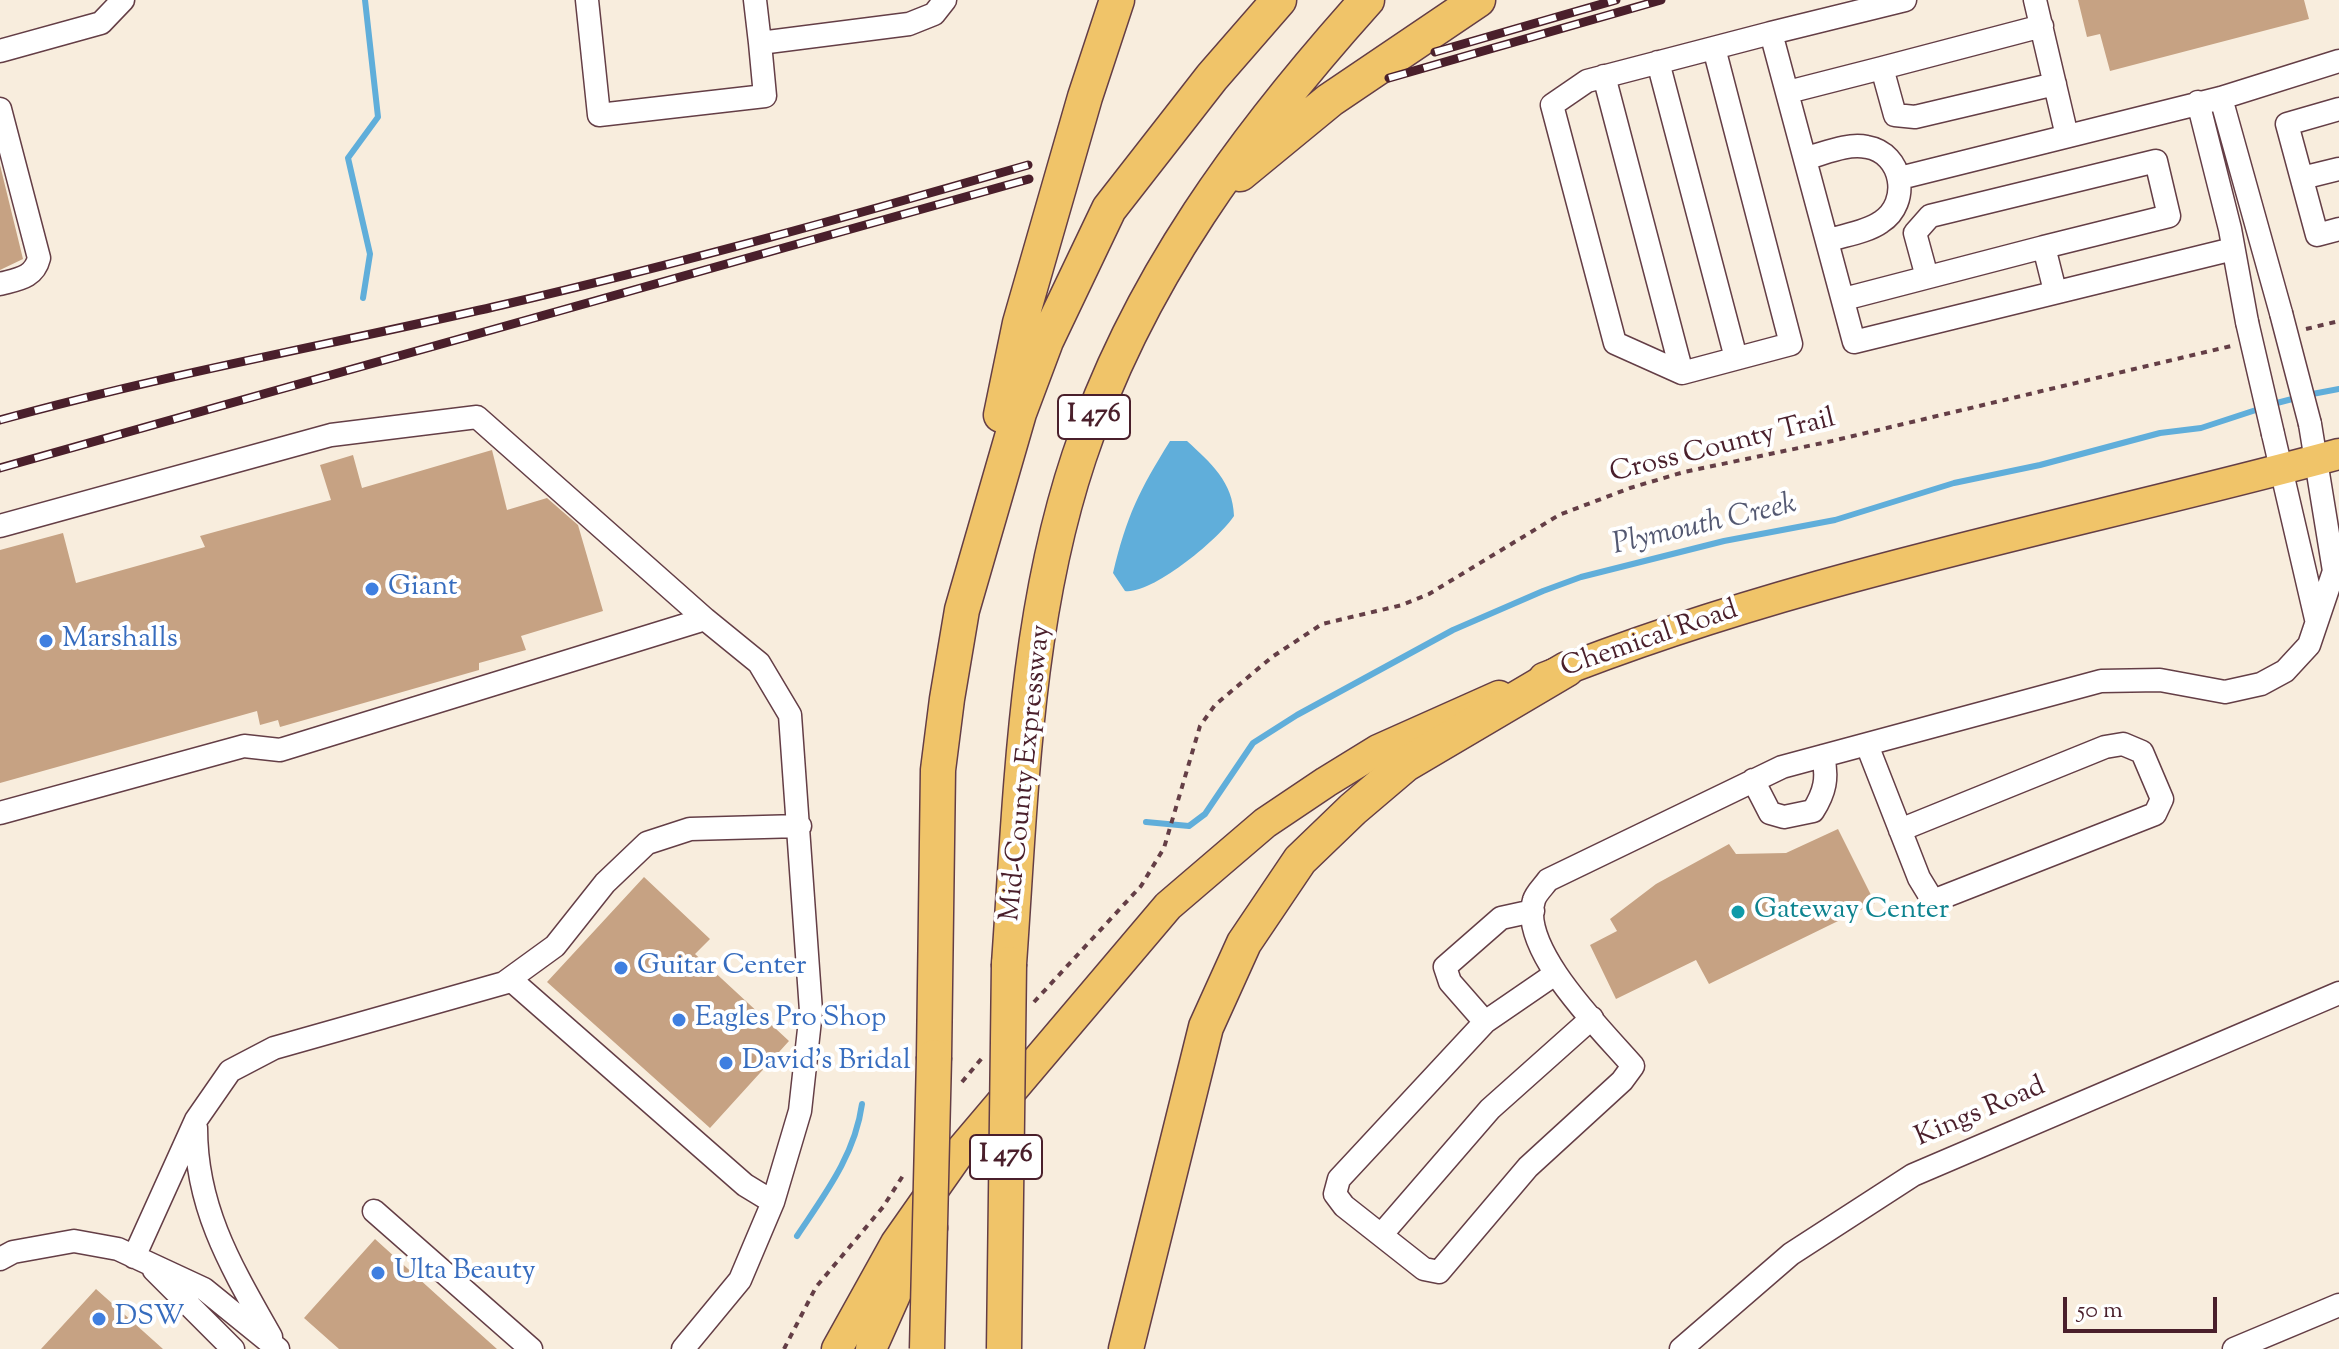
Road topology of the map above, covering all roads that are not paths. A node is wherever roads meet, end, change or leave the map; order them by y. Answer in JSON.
{"nodes":[{"id":1,"x":123,"y":0,"type":"edge"},
{"id":2,"x":587,"y":0,"type":"edge"},
{"id":3,"x":755,"y":0,"type":"edge"},
{"id":4,"x":945,"y":0,"type":"edge"},
{"id":5,"x":1117,"y":0,"type":"edge"},
{"id":6,"x":1279,"y":0,"type":"edge"},
{"id":7,"x":1367,"y":0,"type":"edge"},
{"id":8,"x":1478,"y":0,"type":"edge"},
{"id":9,"x":1905,"y":0,"type":"edge"},
{"id":10,"x":2035,"y":0,"type":"edge"},
{"id":11,"x":2042,"y":26,"type":"junction"},
{"id":12,"x":1771,"y":33,"type":"junction"},
{"id":13,"x":760,"y":43,"type":"junction"},
{"id":14,"x":1714,"y":48,"type":"junction"},
{"id":15,"x":0,"y":51,"type":"edge"},
{"id":16,"x":2339,"y":61,"type":"edge"},
{"id":17,"x":1658,"y":62,"type":"junction"},
{"id":18,"x":1882,"y":68,"type":"junction"},
{"id":19,"x":1604,"y":76,"type":"junction"},
{"id":20,"x":2055,"y":84,"type":"junction"},
{"id":21,"x":1788,"y":92,"type":"junction"},
{"id":22,"x":2221,"y":98,"type":"junction"},
{"id":23,"x":2198,"y":102,"type":"junction"},
{"id":24,"x":2339,"y":109,"type":"edge"},
{"id":25,"x":0,"y":112,"type":"edge"},
{"id":26,"x":2067,"y":136,"type":"junction"},
{"id":27,"x":1807,"y":158,"type":"junction"},
{"id":28,"x":2339,"y":169,"type":"edge"},
{"id":29,"x":1900,"y":178,"type":"junction"},
{"id":30,"x":2302,"y":178,"type":"junction"},
{"id":31,"x":1191,"y":221,"type":"junction"},
{"id":32,"x":2339,"y":229,"type":"edge"},
{"id":33,"x":1829,"y":240,"type":"junction"},
{"id":34,"x":2044,"y":247,"type":"junction"},
{"id":35,"x":2233,"y":249,"type":"junction"},
{"id":36,"x":1927,"y":277,"type":"junction"},
{"id":37,"x":0,"y":284,"type":"edge"},
{"id":38,"x":2055,"y":291,"type":"junction"},
{"id":39,"x":1844,"y":299,"type":"junction"},
{"id":40,"x":1736,"y":358,"type":"junction"},
{"id":41,"x":1682,"y":373,"type":"junction"},
{"id":42,"x":2326,"y":458,"type":"edge"},
{"id":43,"x":2279,"y":470,"type":"junction"},
{"id":44,"x":987,"y":512,"type":"junction"},
{"id":45,"x":0,"y":526,"type":"edge"},
{"id":46,"x":705,"y":619,"type":"junction"},
{"id":47,"x":2316,"y":619,"type":"junction"},
{"id":48,"x":1567,"y":669,"type":"junction"},
{"id":49,"x":1867,"y":745,"type":"junction"},
{"id":50,"x":1823,"y":756,"type":"junction"},
{"id":51,"x":1753,"y":780,"type":"junction"},
{"id":52,"x":0,"y":813,"type":"edge"},
{"id":53,"x":800,"y":826,"type":"junction"},
{"id":54,"x":1900,"y":830,"type":"junction"},
{"id":55,"x":1533,"y":911,"type":"junction"},
{"id":56,"x":1555,"y":974,"type":"junction"},
{"id":57,"x":510,"y":979,"type":"junction"},
{"id":58,"x":2339,"y":993,"type":"edge"},
{"id":59,"x":1592,"y":1018,"type":"junction"},
{"id":60,"x":1485,"y":1022,"type":"junction"},
{"id":61,"x":1064,"y":1026,"type":"junction"},
{"id":62,"x":196,"y":1120,"type":"junction"},
{"id":63,"x":773,"y":1202,"type":"junction"},
{"id":64,"x":374,"y":1211,"type":"dead end"},
{"id":65,"x":1381,"y":1235,"type":"junction"},
{"id":66,"x":0,"y":1259,"type":"edge"},
{"id":67,"x":141,"y":1260,"type":"junction"},
{"id":68,"x":2339,"y":1305,"type":"edge"},
{"id":69,"x":1685,"y":1347,"type":"edge"},
{"id":70,"x":233,"y":1349,"type":"edge"},
{"id":71,"x":278,"y":1349,"type":"edge"},
{"id":72,"x":531,"y":1349,"type":"edge"},
{"id":73,"x":683,"y":1349,"type":"edge"},
{"id":74,"x":837,"y":1349,"type":"edge"},
{"id":75,"x":871,"y":1349,"type":"edge"},
{"id":76,"x":927,"y":1349,"type":"edge"},
{"id":77,"x":1004,"y":1349,"type":"edge"},
{"id":78,"x":1126,"y":1349,"type":"edge"},
{"id":79,"x":2234,"y":1349,"type":"edge"}],
"edges":[{"from":1,"to":15,"type":"street"},
{"from":2,"to":13,"type":"street"},
{"from":3,"to":13,"type":"street"},
{"from":4,"to":13,"type":"street"},
{"from":5,"to":44,"type":"highway"},
{"from":6,"to":44,"type":"highway","number":"I 476"},
{"from":7,"to":31,"type":"highway","name":"Mid-County Expressway","number":"I 476"},
{"from":8,"to":31,"type":"highway"},
{"from":9,"to":12,"type":"street"},
{"from":10,"to":11,"type":"street"},
{"from":11,"to":18,"type":"street"},
{"from":11,"to":20,"type":"street"},
{"from":12,"to":14,"type":"street"},
{"from":12,"to":21,"type":"street"},
{"from":14,"to":17,"type":"street"},
{"from":14,"to":40,"type":"street"},
{"from":16,"to":22,"type":"street"},
{"from":17,"to":19,"type":"street"},
{"from":17,"to":40,"type":"street"},
{"from":18,"to":20,"type":"street"},
{"from":18,"to":21,"type":"street"},
{"from":19,"to":41,"type":"street"},
{"from":19,"to":41,"type":"street"},
{"from":20,"to":26,"type":"street"},
{"from":21,"to":27,"type":"street"},
{"from":22,"to":23,"type":"street"},
{"from":22,"to":42,"type":"street","bridge":true},
{"from":23,"to":26,"type":"street"},
{"from":23,"to":35,"type":"street"},
{"from":24,"to":30,"type":"street"},
{"from":25,"to":37,"type":"street"},
{"from":26,"to":29,"type":"street"},
{"from":27,"to":29,"type":"street"},
{"from":27,"to":33,"type":"street"},
{"from":28,"to":30,"type":"street"},
{"from":29,"to":33,"type":"street"},
{"from":30,"to":32,"type":"street"},
{"from":31,"to":77,"type":"highway","name":"Mid-County Expressway","number":"I 476","bridge":true},
{"from":33,"to":39,"type":"street"},
{"from":34,"to":36,"type":"street"},
{"from":34,"to":36,"type":"street"},
{"from":34,"to":38,"type":"street"},
{"from":35,"to":38,"type":"street"},
{"from":35,"to":43,"type":"street","bridge":true},
{"from":36,"to":39,"type":"street"},
{"from":38,"to":39,"type":"street"},
{"from":40,"to":41,"type":"street"},
{"from":42,"to":43,"type":"main road","name":"Chemical Road"},
{"from":42,"to":47,"type":"street"},
{"from":43,"to":47,"type":"street"},
{"from":43,"to":48,"type":"main road","name":"Chemical Road"},
{"from":44,"to":76,"type":"highway","number":"I 476","bridge":true},
{"from":45,"to":46,"type":"street"},
{"from":46,"to":52,"type":"street"},
{"from":46,"to":53,"type":"street"},
{"from":47,"to":49,"type":"street"},
{"from":48,"to":61,"type":"main road","name":"Chemical Road"},
{"from":48,"to":78,"type":"highway"},
{"from":49,"to":50,"type":"street"},
{"from":49,"to":54,"type":"street"},
{"from":50,"to":51,"type":"street"},
{"from":50,"to":51,"type":"street"},
{"from":51,"to":55,"type":"street"},
{"from":53,"to":57,"type":"street"},
{"from":53,"to":63,"type":"street"},
{"from":54,"to":54,"type":"street"},
{"from":55,"to":56,"type":"street"},
{"from":55,"to":60,"type":"street"},
{"from":56,"to":59,"type":"street"},
{"from":56,"to":60,"type":"street"},
{"from":57,"to":62,"type":"street"},
{"from":57,"to":63,"type":"street"},
{"from":58,"to":69,"type":"street","name":"Kings Road"},
{"from":59,"to":65,"type":"street"},
{"from":59,"to":65,"type":"street"},
{"from":60,"to":65,"type":"street"},
{"from":61,"to":74,"type":"main road","name":"Chemical Road"},
{"from":61,"to":75,"type":"main road","name":"Chemical Road"},
{"from":62,"to":67,"type":"street"},
{"from":62,"to":71,"type":"street"},
{"from":63,"to":73,"type":"street"},
{"from":64,"to":72,"type":"street"},
{"from":66,"to":67,"type":"street"},
{"from":67,"to":70,"type":"street"},
{"from":67,"to":71,"type":"street"},
{"from":68,"to":79,"type":"street"}]}
